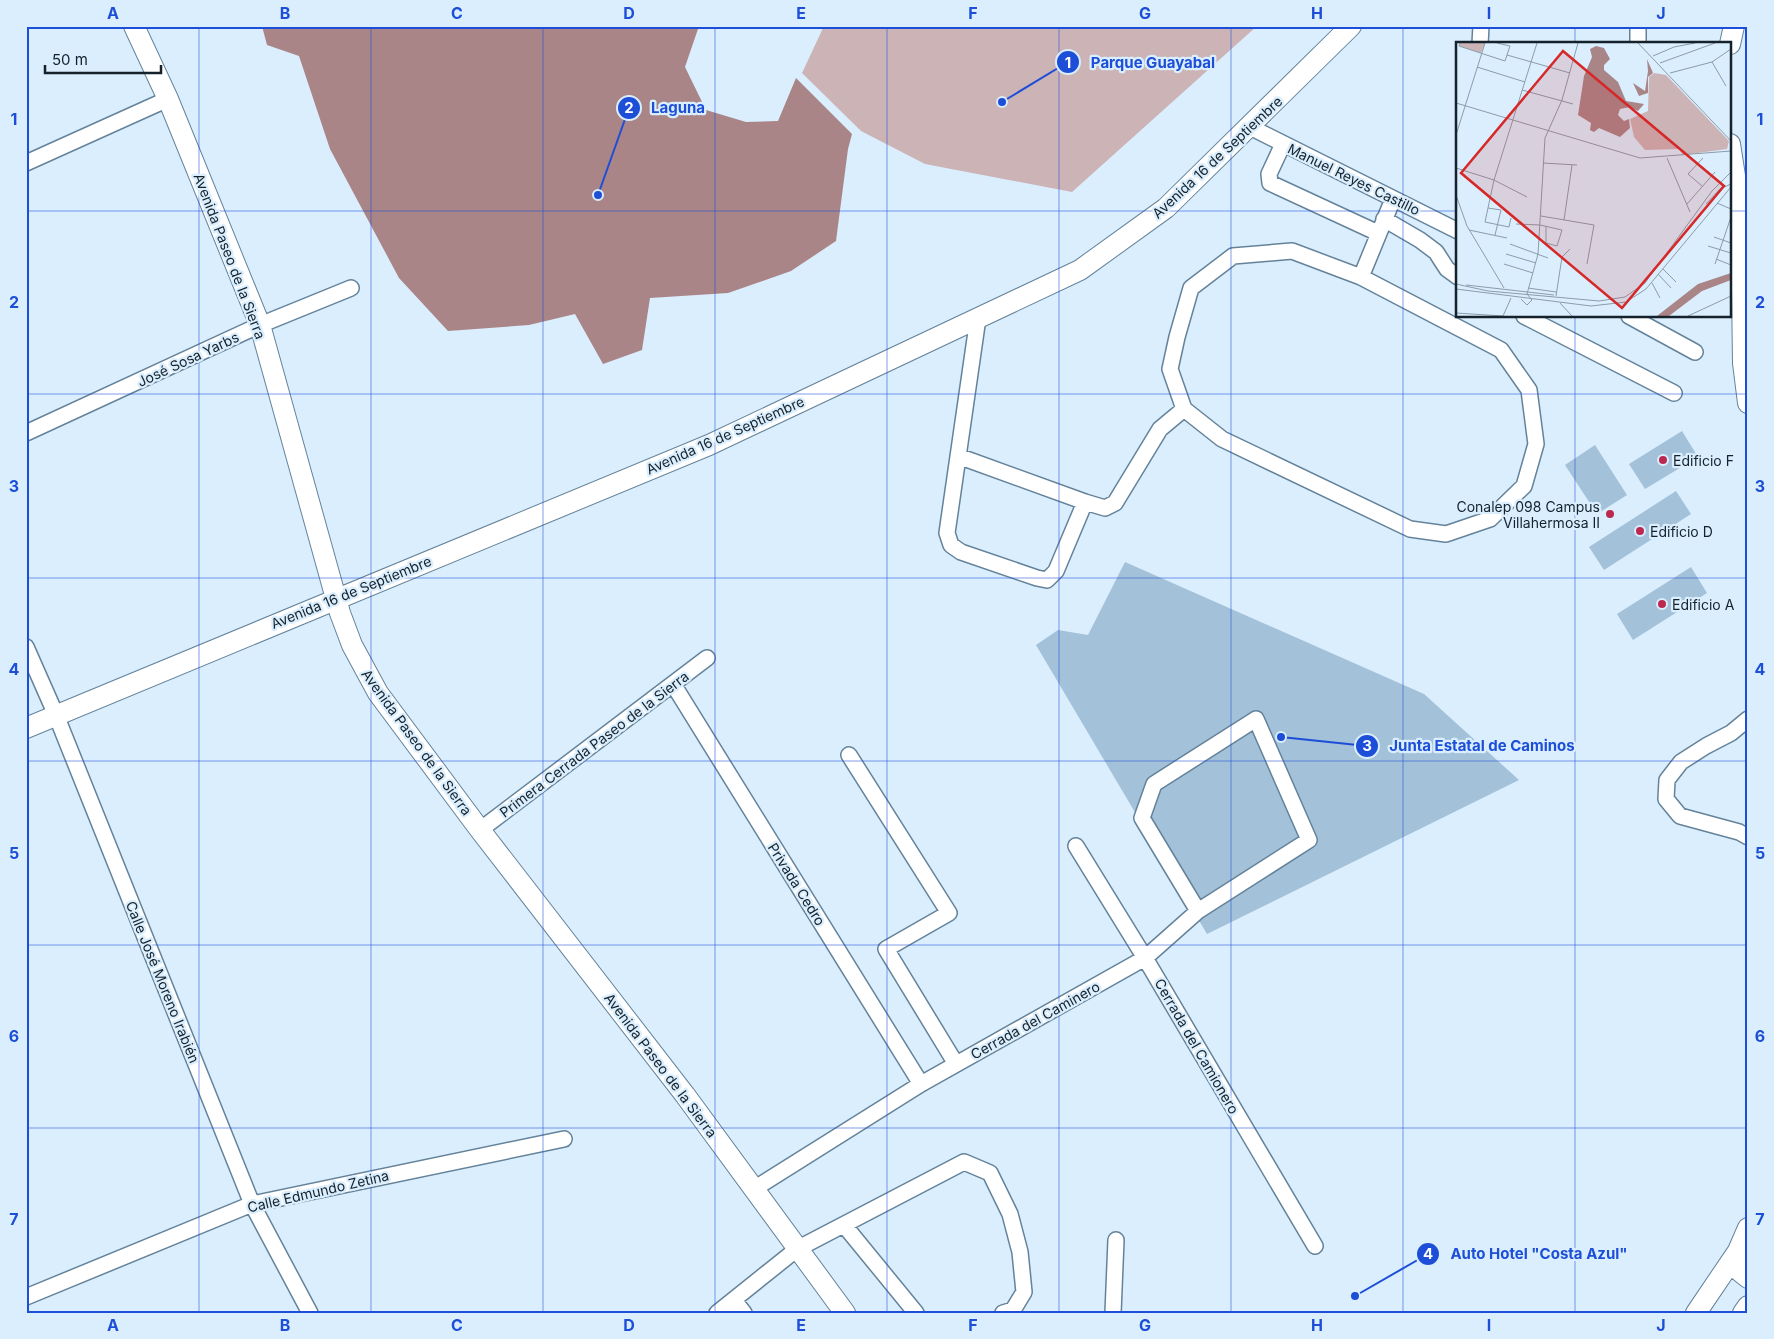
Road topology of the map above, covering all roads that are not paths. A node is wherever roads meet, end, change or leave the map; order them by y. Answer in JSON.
{"nodes":[{"id":1,"x":134,"y":26,"type":"edge"},
{"id":2,"x":1351,"y":26,"type":"edge"},
{"id":3,"x":1481,"y":26,"type":"edge"},
{"id":4,"x":1638,"y":26,"type":"edge"},
{"id":5,"x":1724,"y":26,"type":"edge"},
{"id":6,"x":1734,"y":26,"type":"edge"},
{"id":7,"x":1480,"y":42,"type":"edge"},
{"id":8,"x":1638,"y":42,"type":"edge"},
{"id":9,"x":1724,"y":42,"type":"edge"},
{"id":10,"x":1730,"y":42,"type":"edge"},
{"id":11,"x":168,"y":99,"type":"junction"},
{"id":12,"x":1250,"y":127,"type":"junction"},
{"id":13,"x":1283,"y":144,"type":"junction"},
{"id":14,"x":1732,"y":157,"type":"edge"},
{"id":15,"x":26,"y":163,"type":"edge"},
{"id":16,"x":1394,"y":199,"type":"junction"},
{"id":17,"x":1381,"y":226,"type":"junction"},
{"id":18,"x":1456,"y":230,"type":"edge"},
{"id":19,"x":1456,"y":276,"type":"edge"},
{"id":20,"x":1361,"y":277,"type":"junction"},
{"id":21,"x":351,"y":288,"type":"dead end"},
{"id":22,"x":978,"y":318,"type":"junction"},
{"id":23,"x":1528,"y":318,"type":"edge"},
{"id":24,"x":1634,"y":318,"type":"edge"},
{"id":25,"x":260,"y":325,"type":"junction"},
{"id":26,"x":1695,"y":352,"type":"dead end"},
{"id":27,"x":1674,"y":393,"type":"dead end"},
{"id":28,"x":1748,"y":403,"type":"edge"},
{"id":29,"x":1184,"y":409,"type":"junction"},
{"id":30,"x":26,"y":433,"type":"edge"},
{"id":31,"x":958,"y":456,"type":"junction"},
{"id":32,"x":1085,"y":502,"type":"junction"},
{"id":33,"x":336,"y":598,"type":"junction"},
{"id":34,"x":26,"y":647,"type":"edge"},
{"id":35,"x":707,"y":658,"type":"dead end"},
{"id":36,"x":673,"y":684,"type":"junction"},
{"id":37,"x":56,"y":715,"type":"junction"},
{"id":38,"x":1748,"y":719,"type":"edge"},
{"id":39,"x":26,"y":728,"type":"edge"},
{"id":40,"x":849,"y":755,"type":"dead end"},
{"id":41,"x":480,"y":830,"type":"junction"},
{"id":42,"x":1748,"y":837,"type":"edge"},
{"id":43,"x":1076,"y":846,"type":"dead end"},
{"id":44,"x":1198,"y":911,"type":"junction"},
{"id":45,"x":1145,"y":958,"type":"junction"},
{"id":46,"x":956,"y":1064,"type":"junction"},
{"id":47,"x":921,"y":1084,"type":"junction"},
{"id":48,"x":564,"y":1139,"type":"dead end"},
{"id":49,"x":754,"y":1188,"type":"junction"},
{"id":50,"x":252,"y":1204,"type":"junction"},
{"id":51,"x":844,"y":1225,"type":"junction"},
{"id":52,"x":1748,"y":1228,"type":"edge"},
{"id":53,"x":1116,"y":1240,"type":"dead end"},
{"id":54,"x":1315,"y":1246,"type":"dead end"},
{"id":55,"x":797,"y":1249,"type":"junction"},
{"id":56,"x":1738,"y":1251,"type":"junction"},
{"id":57,"x":1748,"y":1278,"type":"edge"},
{"id":58,"x":26,"y":1298,"type":"edge"},
{"id":59,"x":734,"y":1300,"type":"junction"},
{"id":60,"x":1748,"y":1306,"type":"edge"},
{"id":61,"x":310,"y":1313,"type":"edge"},
{"id":62,"x":717,"y":1313,"type":"edge"},
{"id":63,"x":744,"y":1313,"type":"edge"},
{"id":64,"x":845,"y":1313,"type":"edge"},
{"id":65,"x":916,"y":1313,"type":"edge"},
{"id":66,"x":1003,"y":1313,"type":"edge"},
{"id":67,"x":1113,"y":1313,"type":"edge"},
{"id":68,"x":1696,"y":1313,"type":"edge"},
{"id":69,"x":1743,"y":1313,"type":"edge"}],
"edges":[{"from":1,"to":11,"type":"main road","name":"Avenida Paseo de la Sierra"},
{"from":2,"to":12,"type":"main road","name":"Avenida 16 de Septiembre"},
{"from":3,"to":7,"type":"street"},
{"from":4,"to":8,"type":"street"},
{"from":5,"to":9,"type":"main road"},
{"from":6,"to":10,"type":"main road"},
{"from":11,"to":15,"type":"street"},
{"from":11,"to":25,"type":"main road","name":"Avenida Paseo de la Sierra"},
{"from":12,"to":13,"type":"street","name":"Manuel Reyes Castillo"},
{"from":12,"to":22,"type":"main road","name":"Avenida 16 de Septiembre"},
{"from":13,"to":16,"type":"street","name":"Manuel Reyes Castillo"},
{"from":13,"to":17,"type":"street"},
{"from":14,"to":28,"type":"main road"},
{"from":16,"to":17,"type":"street"},
{"from":16,"to":18,"type":"street","name":"Manuel Reyes Castillo"},
{"from":17,"to":19,"type":"street"},
{"from":17,"to":20,"type":"street"},
{"from":20,"to":29,"type":"street"},
{"from":20,"to":29,"type":"street"},
{"from":21,"to":25,"type":"street","name":"José Sosa Yarbs"},
{"from":22,"to":31,"type":"street"},
{"from":22,"to":33,"type":"main road","name":"Avenida 16 de Septiembre"},
{"from":23,"to":27,"type":"street"},
{"from":24,"to":26,"type":"street"},
{"from":25,"to":30,"type":"street","name":"José Sosa Yarbs"},
{"from":25,"to":33,"type":"main road","name":"Avenida Paseo de la Sierra"},
{"from":29,"to":32,"type":"street"},
{"from":31,"to":32,"type":"street"},
{"from":31,"to":32,"type":"street"},
{"from":33,"to":37,"type":"main road","name":"Avenida 16 de Septiembre"},
{"from":33,"to":41,"type":"main road","name":"Avenida Paseo de la Sierra"},
{"from":34,"to":37,"type":"street","name":"Calle José Moreno Irabién"},
{"from":35,"to":36,"type":"street","name":"Primera Cerrada Paseo de la Sierra"},
{"from":36,"to":41,"type":"street","name":"Primera Cerrada Paseo de la Sierra"},
{"from":36,"to":47,"type":"street","name":"Privada Cedro"},
{"from":37,"to":39,"type":"main road","name":"Avenida 16 de Septiembre"},
{"from":37,"to":50,"type":"street","name":"Calle José Moreno Irabién"},
{"from":38,"to":42,"type":"street"},
{"from":40,"to":46,"type":"street"},
{"from":41,"to":49,"type":"main road","name":"Avenida Paseo de la Sierra"},
{"from":43,"to":45,"type":"street","name":"Cerrada del Camionero"},
{"from":44,"to":44,"type":"street","name":"Cerrada del Caminero"},
{"from":44,"to":45,"type":"street","name":"Cerrada del Caminero"},
{"from":45,"to":46,"type":"street","name":"Cerrada del Caminero"},
{"from":45,"to":54,"type":"street","name":"Cerrada del Camionero"},
{"from":46,"to":47,"type":"street","name":"Cerrada del Caminero"},
{"from":47,"to":49,"type":"street","name":"Cerrada del Caminero"},
{"from":48,"to":50,"type":"street","name":"Calle Edmundo Zetina"},
{"from":49,"to":55,"type":"main road","name":"Avenida Paseo de la Sierra"},
{"from":50,"to":58,"type":"street","name":"Calle Edmundo Zetina"},
{"from":50,"to":61,"type":"street","name":"Calle José Moreno Irabién"},
{"from":51,"to":55,"type":"street"},
{"from":51,"to":65,"type":"street"},
{"from":51,"to":66,"type":"street"},
{"from":52,"to":56,"type":"main road"},
{"from":53,"to":67,"type":"street"},
{"from":55,"to":59,"type":"street"},
{"from":55,"to":64,"type":"main road","name":"Avenida Paseo de la Sierra"},
{"from":56,"to":57,"type":"main road"},
{"from":56,"to":68,"type":"main road"},
{"from":59,"to":62,"type":"street"},
{"from":59,"to":63,"type":"street"},
{"from":60,"to":69,"type":"main road"}]}
